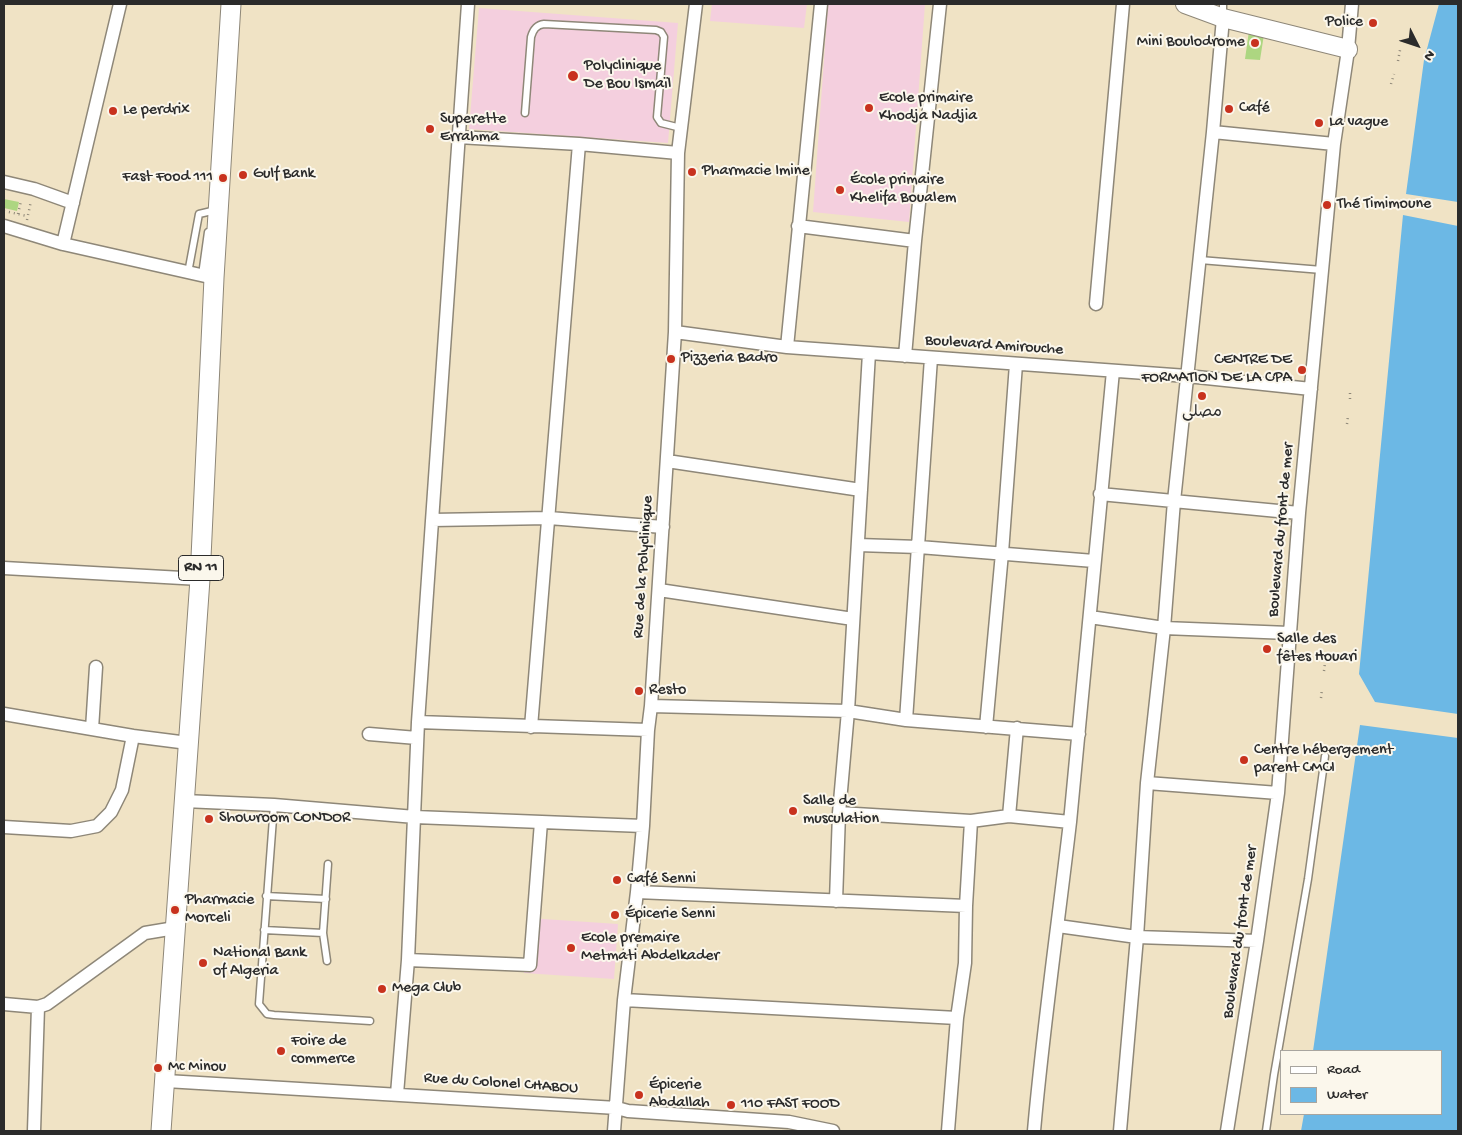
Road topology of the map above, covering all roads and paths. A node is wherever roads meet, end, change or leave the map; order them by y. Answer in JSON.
{"nodes":[{"id":1,"x":120,"y":4,"type":"edge"},
{"id":2,"x":231,"y":4,"type":"edge"},
{"id":3,"x":468,"y":4,"type":"edge"},
{"id":4,"x":696,"y":4,"type":"edge"},
{"id":5,"x":821,"y":4,"type":"edge"},
{"id":6,"x":940,"y":4,"type":"edge"},
{"id":7,"x":1123,"y":4,"type":"edge"},
{"id":8,"x":1185,"y":4,"type":"edge"},
{"id":9,"x":1352,"y":4,"type":"edge"},
{"id":10,"x":1223,"y":11,"type":"edge"},
{"id":11,"x":1348,"y":49,"type":"junction"},
{"id":12,"x":1400,"y":50,"type":"dead end"},
{"id":13,"x":1398,"y":61,"type":"dead end"},
{"id":14,"x":1394,"y":74,"type":"dead end"},
{"id":15,"x":1391,"y":84,"type":"dead end"},
{"id":16,"x":525,"y":113,"type":"dead end"},
{"id":17,"x":681,"y":128,"type":"junction"},
{"id":18,"x":1214,"y":132,"type":"junction"},
{"id":19,"x":458,"y":137,"type":"junction"},
{"id":20,"x":579,"y":144,"type":"junction"},
{"id":21,"x":1334,"y":144,"type":"junction"},
{"id":22,"x":678,"y":153,"type":"junction"},
{"id":23,"x":4,"y":182,"type":"edge"},
{"id":24,"x":34,"y":189,"type":"junction"},
{"id":25,"x":21,"y":201,"type":"dead end"},
{"id":26,"x":73,"y":203,"type":"junction"},
{"id":27,"x":4,"y":210,"type":"edge"},
{"id":28,"x":213,"y":213,"type":"junction"},
{"id":29,"x":18,"y":214,"type":"junction"},
{"id":30,"x":28,"y":216,"type":"junction"},
{"id":31,"x":4,"y":226,"type":"edge"},
{"id":32,"x":798,"y":226,"type":"junction"},
{"id":33,"x":208,"y":229,"type":"dead end"},
{"id":34,"x":24,"y":231,"type":"junction"},
{"id":35,"x":915,"y":241,"type":"junction"},
{"id":36,"x":63,"y":244,"type":"junction"},
{"id":37,"x":1200,"y":260,"type":"junction"},
{"id":38,"x":1322,"y":270,"type":"junction"},
{"id":39,"x":188,"y":273,"type":"junction"},
{"id":40,"x":208,"y":277,"type":"junction"},
{"id":41,"x":1096,"y":304,"type":"dead end"},
{"id":42,"x":675,"y":332,"type":"junction"},
{"id":43,"x":787,"y":346,"type":"junction"},
{"id":44,"x":869,"y":353,"type":"junction"},
{"id":45,"x":905,"y":356,"type":"junction"},
{"id":46,"x":931,"y":358,"type":"junction"},
{"id":47,"x":1016,"y":364,"type":"junction"},
{"id":48,"x":1113,"y":371,"type":"junction"},
{"id":49,"x":1187,"y":376,"type":"junction"},
{"id":50,"x":1311,"y":389,"type":"junction"},
{"id":51,"x":1350,"y":390,"type":"dead end"},
{"id":52,"x":1350,"y":399,"type":"dead end"},
{"id":53,"x":1348,"y":416,"type":"dead end"},
{"id":54,"x":1347,"y":424,"type":"dead end"},
{"id":55,"x":667,"y":461,"type":"junction"},
{"id":56,"x":861,"y":490,"type":"junction"},
{"id":57,"x":1100,"y":494,"type":"junction"},
{"id":58,"x":1174,"y":501,"type":"junction"},
{"id":59,"x":1299,"y":513,"type":"junction"},
{"id":60,"x":549,"y":518,"type":"junction"},
{"id":61,"x":432,"y":520,"type":"junction"},
{"id":62,"x":663,"y":527,"type":"junction"},
{"id":63,"x":858,"y":545,"type":"junction"},
{"id":64,"x":919,"y":547,"type":"junction"},
{"id":65,"x":1002,"y":553,"type":"junction"},
{"id":66,"x":1094,"y":561,"type":"junction"},
{"id":67,"x":4,"y":568,"type":"edge"},
{"id":68,"x":200,"y":579,"type":"junction"},
{"id":69,"x":658,"y":590,"type":"junction"},
{"id":70,"x":1090,"y":617,"type":"junction"},
{"id":71,"x":853,"y":620,"type":"junction"},
{"id":72,"x":1164,"y":628,"type":"junction"},
{"id":73,"x":1289,"y":633,"type":"junction"},
{"id":74,"x":1324,"y":663,"type":"dead end"},
{"id":75,"x":96,"y":666,"type":"dead end"},
{"id":76,"x":1324,"y":671,"type":"dead end"},
{"id":77,"x":1322,"y":689,"type":"dead end"},
{"id":78,"x":1321,"y":698,"type":"dead end"},
{"id":79,"x":651,"y":706,"type":"junction"},
{"id":80,"x":848,"y":711,"type":"junction"},
{"id":81,"x":4,"y":714,"type":"edge"},
{"id":82,"x":906,"y":720,"type":"junction"},
{"id":83,"x":418,"y":722,"type":"junction"},
{"id":84,"x":531,"y":727,"type":"junction"},
{"id":85,"x":986,"y":728,"type":"junction"},
{"id":86,"x":1017,"y":728,"type":"junction"},
{"id":87,"x":92,"y":729,"type":"junction"},
{"id":88,"x":648,"y":730,"type":"junction"},
{"id":89,"x":369,"y":734,"type":"dead end"},
{"id":90,"x":1079,"y":734,"type":"junction"},
{"id":91,"x":133,"y":736,"type":"junction"},
{"id":92,"x":417,"y":738,"type":"junction"},
{"id":93,"x":188,"y":743,"type":"junction"},
{"id":94,"x":1325,"y":756,"type":"dead end"},
{"id":95,"x":1147,"y":783,"type":"junction"},
{"id":96,"x":1278,"y":793,"type":"junction"},
{"id":97,"x":184,"y":801,"type":"junction"},
{"id":98,"x":274,"y":805,"type":"junction"},
{"id":99,"x":839,"y":813,"type":"junction"},
{"id":100,"x":1010,"y":816,"type":"junction"},
{"id":101,"x":415,"y":817,"type":"junction"},
{"id":102,"x":971,"y":821,"type":"junction"},
{"id":103,"x":541,"y":822,"type":"junction"},
{"id":104,"x":1070,"y":822,"type":"junction"},
{"id":105,"x":644,"y":826,"type":"junction"},
{"id":106,"x":4,"y":827,"type":"edge"},
{"id":107,"x":328,"y":864,"type":"dead end"},
{"id":108,"x":638,"y":892,"type":"junction"},
{"id":109,"x":266,"y":896,"type":"junction"},
{"id":110,"x":326,"y":899,"type":"junction"},
{"id":111,"x":836,"y":901,"type":"junction"},
{"id":112,"x":966,"y":906,"type":"junction"},
{"id":113,"x":1058,"y":926,"type":"junction"},
{"id":114,"x":175,"y":928,"type":"junction"},
{"id":115,"x":264,"y":930,"type":"junction"},
{"id":116,"x":323,"y":934,"type":"junction"},
{"id":117,"x":1138,"y":937,"type":"junction"},
{"id":118,"x":1258,"y":941,"type":"junction"},
{"id":119,"x":408,"y":960,"type":"junction"},
{"id":120,"x":327,"y":961,"type":"dead end"},
{"id":121,"x":624,"y":1000,"type":"junction"},
{"id":122,"x":4,"y":1004,"type":"edge"},
{"id":123,"x":38,"y":1007,"type":"junction"},
{"id":124,"x":957,"y":1018,"type":"junction"},
{"id":125,"x":370,"y":1021,"type":"dead end"},
{"id":126,"x":166,"y":1081,"type":"junction"},
{"id":127,"x":397,"y":1094,"type":"junction"},
{"id":128,"x":617,"y":1108,"type":"junction"},
{"id":129,"x":34,"y":1131,"type":"edge"},
{"id":130,"x":161,"y":1131,"type":"edge"},
{"id":131,"x":614,"y":1131,"type":"edge"},
{"id":132,"x":833,"y":1131,"type":"edge"},
{"id":133,"x":948,"y":1131,"type":"edge"},
{"id":134,"x":1034,"y":1131,"type":"edge"},
{"id":135,"x":1120,"y":1131,"type":"edge"},
{"id":136,"x":1227,"y":1131,"type":"edge"},
{"id":137,"x":1266,"y":1131,"type":"edge"}],
"edges":[{"from":1,"to":26,"type":"street"},
{"from":2,"to":28,"type":"main road","number":"RN 11"},
{"from":3,"to":19,"type":"street"},
{"from":4,"to":17,"type":"street","name":"Rue de la Polyclinique"},
{"from":5,"to":32,"type":"street"},
{"from":6,"to":35,"type":"street"},
{"from":7,"to":41,"type":"street"},
{"from":8,"to":10,"type":"main road"},
{"from":9,"to":11,"type":"street","name":"Boulevard du front de mer"},
{"from":10,"to":11,"type":"main road"},
{"from":10,"to":18,"type":"street"},
{"from":11,"to":21,"type":"street","name":"Boulevard du front de mer"},
{"from":12,"to":13,"type":"path"},
{"from":14,"to":15,"type":"path"},
{"from":16,"to":17,"type":"lane"},
{"from":17,"to":22,"type":"street","name":"Rue de la Polyclinique"},
{"from":18,"to":21,"type":"street"},
{"from":18,"to":37,"type":"street"},
{"from":19,"to":20,"type":"street"},
{"from":19,"to":61,"type":"street"},
{"from":20,"to":22,"type":"street"},
{"from":20,"to":60,"type":"street"},
{"from":21,"to":38,"type":"street","name":"Boulevard du front de mer"},
{"from":22,"to":42,"type":"street","name":"Rue de la Polyclinique"},
{"from":23,"to":24,"type":"street"},
{"from":24,"to":26,"type":"street"},
{"from":24,"to":30,"type":"path"},
{"from":25,"to":29,"type":"path"},
{"from":26,"to":36,"type":"street"},
{"from":27,"to":29,"type":"path"},
{"from":28,"to":39,"type":"lane"},
{"from":28,"to":40,"type":"main road","number":"RN 11"},
{"from":29,"to":30,"type":"path"},
{"from":30,"to":34,"type":"path"},
{"from":31,"to":34,"type":"street"},
{"from":32,"to":35,"type":"street"},
{"from":32,"to":43,"type":"street"},
{"from":33,"to":40,"type":"lane"},
{"from":34,"to":36,"type":"street"},
{"from":35,"to":45,"type":"street"},
{"from":36,"to":39,"type":"street"},
{"from":37,"to":38,"type":"lane"},
{"from":37,"to":49,"type":"street"},
{"from":38,"to":50,"type":"street","name":"Boulevard du front de mer"},
{"from":39,"to":40,"type":"street"},
{"from":40,"to":68,"type":"main road","number":"RN 11"},
{"from":42,"to":43,"type":"street","name":"Boulevard Amirouche"},
{"from":42,"to":55,"type":"street","name":"Rue de la Polyclinique"},
{"from":43,"to":44,"type":"street","name":"Boulevard Amirouche"},
{"from":44,"to":45,"type":"street","name":"Boulevard Amirouche"},
{"from":44,"to":56,"type":"street"},
{"from":45,"to":46,"type":"street","name":"Boulevard Amirouche"},
{"from":46,"to":47,"type":"street","name":"Boulevard Amirouche"},
{"from":46,"to":64,"type":"street"},
{"from":47,"to":48,"type":"street","name":"Boulevard Amirouche"},
{"from":47,"to":65,"type":"street"},
{"from":48,"to":49,"type":"street","name":"Boulevard Amirouche"},
{"from":48,"to":57,"type":"street"},
{"from":49,"to":50,"type":"street","name":"Boulevard Amirouche"},
{"from":49,"to":58,"type":"street"},
{"from":50,"to":59,"type":"street","name":"Boulevard du front de mer"},
{"from":51,"to":52,"type":"path"},
{"from":53,"to":54,"type":"path"},
{"from":55,"to":56,"type":"street"},
{"from":55,"to":62,"type":"street","name":"Rue de la Polyclinique"},
{"from":56,"to":63,"type":"street"},
{"from":57,"to":58,"type":"street"},
{"from":57,"to":66,"type":"street"},
{"from":58,"to":59,"type":"street"},
{"from":58,"to":72,"type":"street"},
{"from":59,"to":73,"type":"street","name":"Boulevard du front de mer"},
{"from":60,"to":61,"type":"street"},
{"from":60,"to":62,"type":"street"},
{"from":60,"to":84,"type":"street"},
{"from":61,"to":83,"type":"street"},
{"from":62,"to":69,"type":"street","name":"Rue de la Polyclinique"},
{"from":63,"to":64,"type":"street"},
{"from":63,"to":71,"type":"street"},
{"from":64,"to":65,"type":"street"},
{"from":64,"to":82,"type":"street"},
{"from":65,"to":66,"type":"street"},
{"from":65,"to":85,"type":"street"},
{"from":66,"to":70,"type":"street"},
{"from":67,"to":68,"type":"street"},
{"from":68,"to":93,"type":"main road","number":"RN 11"},
{"from":69,"to":71,"type":"street"},
{"from":69,"to":79,"type":"street","name":"Rue de la Polyclinique"},
{"from":70,"to":72,"type":"street"},
{"from":70,"to":90,"type":"street"},
{"from":71,"to":80,"type":"street"},
{"from":72,"to":73,"type":"street"},
{"from":72,"to":95,"type":"street"},
{"from":73,"to":96,"type":"street","name":"Boulevard du front de mer"},
{"from":74,"to":76,"type":"path"},
{"from":75,"to":87,"type":"street"},
{"from":77,"to":78,"type":"path"},
{"from":79,"to":80,"type":"street"},
{"from":79,"to":88,"type":"street","name":"Rue de la Polyclinique"},
{"from":80,"to":82,"type":"street"},
{"from":80,"to":99,"type":"street"},
{"from":81,"to":87,"type":"street"},
{"from":82,"to":85,"type":"street"},
{"from":83,"to":84,"type":"street"},
{"from":83,"to":92,"type":"street"},
{"from":84,"to":88,"type":"street"},
{"from":85,"to":86,"type":"street"},
{"from":86,"to":90,"type":"street"},
{"from":86,"to":100,"type":"street"},
{"from":87,"to":91,"type":"street"},
{"from":88,"to":105,"type":"street","name":"Rue de la Polyclinique"},
{"from":89,"to":92,"type":"street"},
{"from":90,"to":104,"type":"street"},
{"from":91,"to":93,"type":"street"},
{"from":91,"to":106,"type":"street"},
{"from":92,"to":101,"type":"street"},
{"from":93,"to":97,"type":"main road","number":"RN 11"},
{"from":94,"to":137,"type":"lane"},
{"from":95,"to":96,"type":"street"},
{"from":95,"to":117,"type":"street"},
{"from":96,"to":118,"type":"street","name":"Boulevard du front de mer"},
{"from":97,"to":98,"type":"street"},
{"from":97,"to":114,"type":"main road","number":"RN 11"},
{"from":98,"to":101,"type":"street"},
{"from":98,"to":109,"type":"lane"},
{"from":99,"to":102,"type":"street"},
{"from":99,"to":111,"type":"street"},
{"from":100,"to":102,"type":"street"},
{"from":100,"to":104,"type":"street"},
{"from":101,"to":103,"type":"street"},
{"from":101,"to":119,"type":"street"},
{"from":102,"to":112,"type":"street"},
{"from":103,"to":105,"type":"street"},
{"from":103,"to":119,"type":"street"},
{"from":104,"to":113,"type":"street"},
{"from":105,"to":108,"type":"street","name":"Rue de la Polyclinique"},
{"from":107,"to":110,"type":"lane"},
{"from":108,"to":111,"type":"street"},
{"from":108,"to":121,"type":"street","name":"Rue de la Polyclinique"},
{"from":109,"to":110,"type":"lane"},
{"from":109,"to":115,"type":"lane"},
{"from":110,"to":116,"type":"lane"},
{"from":111,"to":112,"type":"street"},
{"from":112,"to":124,"type":"street"},
{"from":113,"to":117,"type":"street"},
{"from":113,"to":134,"type":"street"},
{"from":114,"to":123,"type":"street"},
{"from":114,"to":126,"type":"main road","number":"RN 11"},
{"from":115,"to":116,"type":"lane"},
{"from":115,"to":125,"type":"lane"},
{"from":116,"to":120,"type":"lane"},
{"from":117,"to":118,"type":"street"},
{"from":117,"to":135,"type":"street"},
{"from":118,"to":136,"type":"street","name":"Boulevard du front de mer"},
{"from":119,"to":127,"type":"street"},
{"from":121,"to":124,"type":"street"},
{"from":121,"to":128,"type":"street","name":"Rue de la Polyclinique"},
{"from":122,"to":123,"type":"street"},
{"from":123,"to":129,"type":"street"},
{"from":124,"to":133,"type":"street"},
{"from":126,"to":127,"type":"street","name":"Rue du Colonel CHABOU"},
{"from":126,"to":130,"type":"main road","number":"RN 11"},
{"from":127,"to":128,"type":"street","name":"Rue du Colonel CHABOU"},
{"from":128,"to":131,"type":"street","name":"Rue de la Polyclinique"},
{"from":128,"to":132,"type":"street","name":"Rue du Colonel CHABOU"}]}
